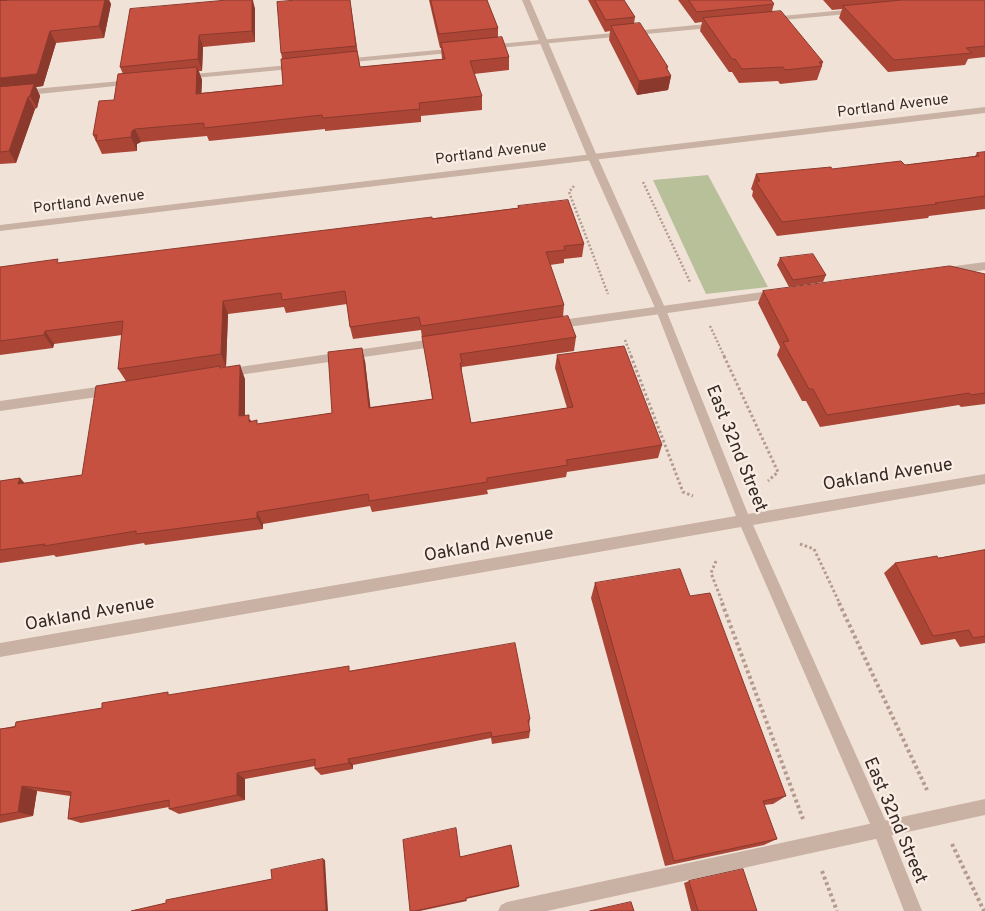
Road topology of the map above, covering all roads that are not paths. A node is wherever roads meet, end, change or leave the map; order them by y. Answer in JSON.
{"nodes":[{"id":1,"x":526,"y":0,"type":"edge"},
{"id":2,"x":870,"y":10,"type":"edge"},
{"id":3,"x":762,"y":20,"type":"edge"},
{"id":4,"x":722,"y":24,"type":"edge"},
{"id":5,"x":542,"y":41,"type":"junction"},
{"id":6,"x":475,"y":48,"type":"edge"},
{"id":7,"x":465,"y":49,"type":"edge"},
{"id":8,"x":336,"y":62,"type":"edge"},
{"id":9,"x":306,"y":65,"type":"edge"},
{"id":10,"x":178,"y":78,"type":"edge"},
{"id":11,"x":138,"y":82,"type":"edge"},
{"id":12,"x":0,"y":95,"type":"edge"},
{"id":13,"x":985,"y":110,"type":"edge"},
{"id":14,"x":592,"y":156,"type":"junction"},
{"id":15,"x":0,"y":228,"type":"edge"},
{"id":16,"x":985,"y":266,"type":"edge"},
{"id":17,"x":936,"y":272,"type":"edge"},
{"id":18,"x":789,"y":293,"type":"edge"},
{"id":19,"x":661,"y":310,"type":"junction"},
{"id":20,"x":538,"y":328,"type":"edge"},
{"id":21,"x":450,"y":340,"type":"edge"},
{"id":22,"x":215,"y":375,"type":"edge"},
{"id":23,"x":127,"y":388,"type":"edge"},
{"id":24,"x":0,"y":406,"type":"edge"},
{"id":25,"x":985,"y":479,"type":"edge"},
{"id":26,"x":744,"y":520,"type":"junction"},
{"id":27,"x":0,"y":650,"type":"edge"},
{"id":28,"x":985,"y":807,"type":"edge"},
{"id":29,"x":880,"y":830,"type":"junction"},
{"id":30,"x":507,"y":911,"type":"edge"},
{"id":31,"x":913,"y":911,"type":"edge"}],
"edges":[{"from":1,"to":5,"type":"street","name":"East 32nd Street"},
{"from":2,"to":3,"type":"street"},
{"from":4,"to":5,"type":"street"},
{"from":5,"to":6,"type":"street"},
{"from":5,"to":14,"type":"street","name":"East 32nd Street"},
{"from":7,"to":8,"type":"street"},
{"from":9,"to":10,"type":"street"},
{"from":11,"to":12,"type":"street"},
{"from":13,"to":14,"type":"street","name":"Portland Avenue"},
{"from":14,"to":15,"type":"street","name":"Portland Avenue"},
{"from":14,"to":19,"type":"street","name":"East 32nd Street"},
{"from":16,"to":17,"type":"street"},
{"from":18,"to":19,"type":"street"},
{"from":19,"to":20,"type":"street"},
{"from":19,"to":26,"type":"street","name":"East 32nd Street"},
{"from":21,"to":22,"type":"street"},
{"from":23,"to":24,"type":"street"},
{"from":25,"to":26,"type":"street","name":"Oakland Avenue"},
{"from":26,"to":27,"type":"street","name":"Oakland Avenue"},
{"from":26,"to":29,"type":"street","name":"East 32nd Street"},
{"from":28,"to":29,"type":"street"},
{"from":29,"to":30,"type":"street"},
{"from":29,"to":31,"type":"street","name":"East 32nd Street"}]}
